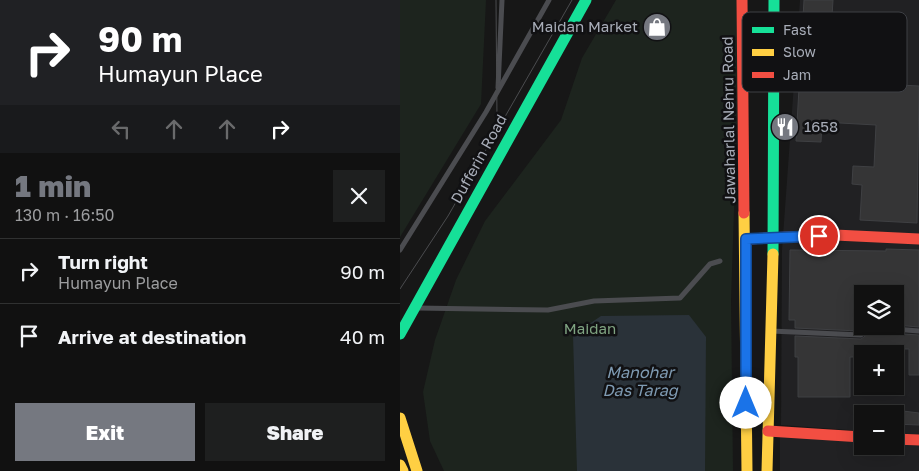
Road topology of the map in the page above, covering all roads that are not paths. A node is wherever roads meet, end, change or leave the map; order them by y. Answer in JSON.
{"nodes":[{"id":1,"x":502,"y":0,"type":"edge"},
{"id":2,"x":549,"y":0,"type":"edge"},
{"id":3,"x":586,"y":0,"type":"edge"},
{"id":4,"x":498,"y":91,"type":"junction"},
{"id":5,"x":744,"y":92,"type":"edge"},
{"id":6,"x":774,"y":92,"type":"edge"},
{"id":7,"x":773,"y":237,"type":"junction"},
{"id":8,"x":746,"y":239,"type":"junction"},
{"id":9,"x":919,"y":239,"type":"edge"},
{"id":10,"x":400,"y":250,"type":"edge"},
{"id":11,"x":720,"y":261,"type":"dead end"},
{"id":12,"x":414,"y":308,"type":"junction"},
{"id":13,"x":919,"y":330,"type":"edge"},
{"id":14,"x":771,"y":331,"type":"junction"},
{"id":15,"x":400,"y":334,"type":"edge"},
{"id":16,"x":400,"y":418,"type":"edge"},
{"id":17,"x":768,"y":431,"type":"junction"},
{"id":18,"x":854,"y":436,"type":"edge"},
{"id":19,"x":904,"y":439,"type":"edge"},
{"id":20,"x":919,"y":440,"type":"edge"},
{"id":21,"x":768,"y":456,"type":"junction"},
{"id":22,"x":747,"y":457,"type":"junction"},
{"id":23,"x":400,"y":465,"type":"edge"},
{"id":24,"x":403,"y":471,"type":"edge"},
{"id":25,"x":417,"y":471,"type":"edge"},
{"id":26,"x":739,"y":471,"type":"edge"},
{"id":27,"x":747,"y":471,"type":"edge"},
{"id":28,"x":767,"y":471,"type":"edge"},
{"id":29,"x":774,"y":471,"type":"edge"}],
"edges":[{"from":1,"to":4,"type":"lane"},
{"from":2,"to":4,"type":"lane"},
{"from":3,"to":12,"type":"main road","name":"Dufferin Road"},
{"from":4,"to":10,"type":"lane"},
{"from":5,"to":8,"type":"main road","name":"Jawaharlal Nehru Road"},
{"from":6,"to":7,"type":"main road"},
{"from":7,"to":8,"type":"main road"},
{"from":7,"to":9,"type":"main road"},
{"from":7,"to":14,"type":"main road"},
{"from":8,"to":22,"type":"main road","name":"Jawaharlal Nehru Road"},
{"from":11,"to":12,"type":"lane"},
{"from":12,"to":15,"type":"main road","name":"Dufferin Road"},
{"from":13,"to":14,"type":"lane"},
{"from":14,"to":17,"type":"main road"},
{"from":16,"to":25,"type":"main road"},
{"from":17,"to":18,"type":"main road"},
{"from":17,"to":21,"type":"main road"},
{"from":19,"to":20,"type":"main road"},
{"from":21,"to":28,"type":"main road"},
{"from":21,"to":29,"type":"main road"},
{"from":22,"to":26,"type":"main road"},
{"from":22,"to":27,"type":"main road","name":"Jawaharlal Nehru Road"},
{"from":23,"to":24,"type":"main road"}]}
